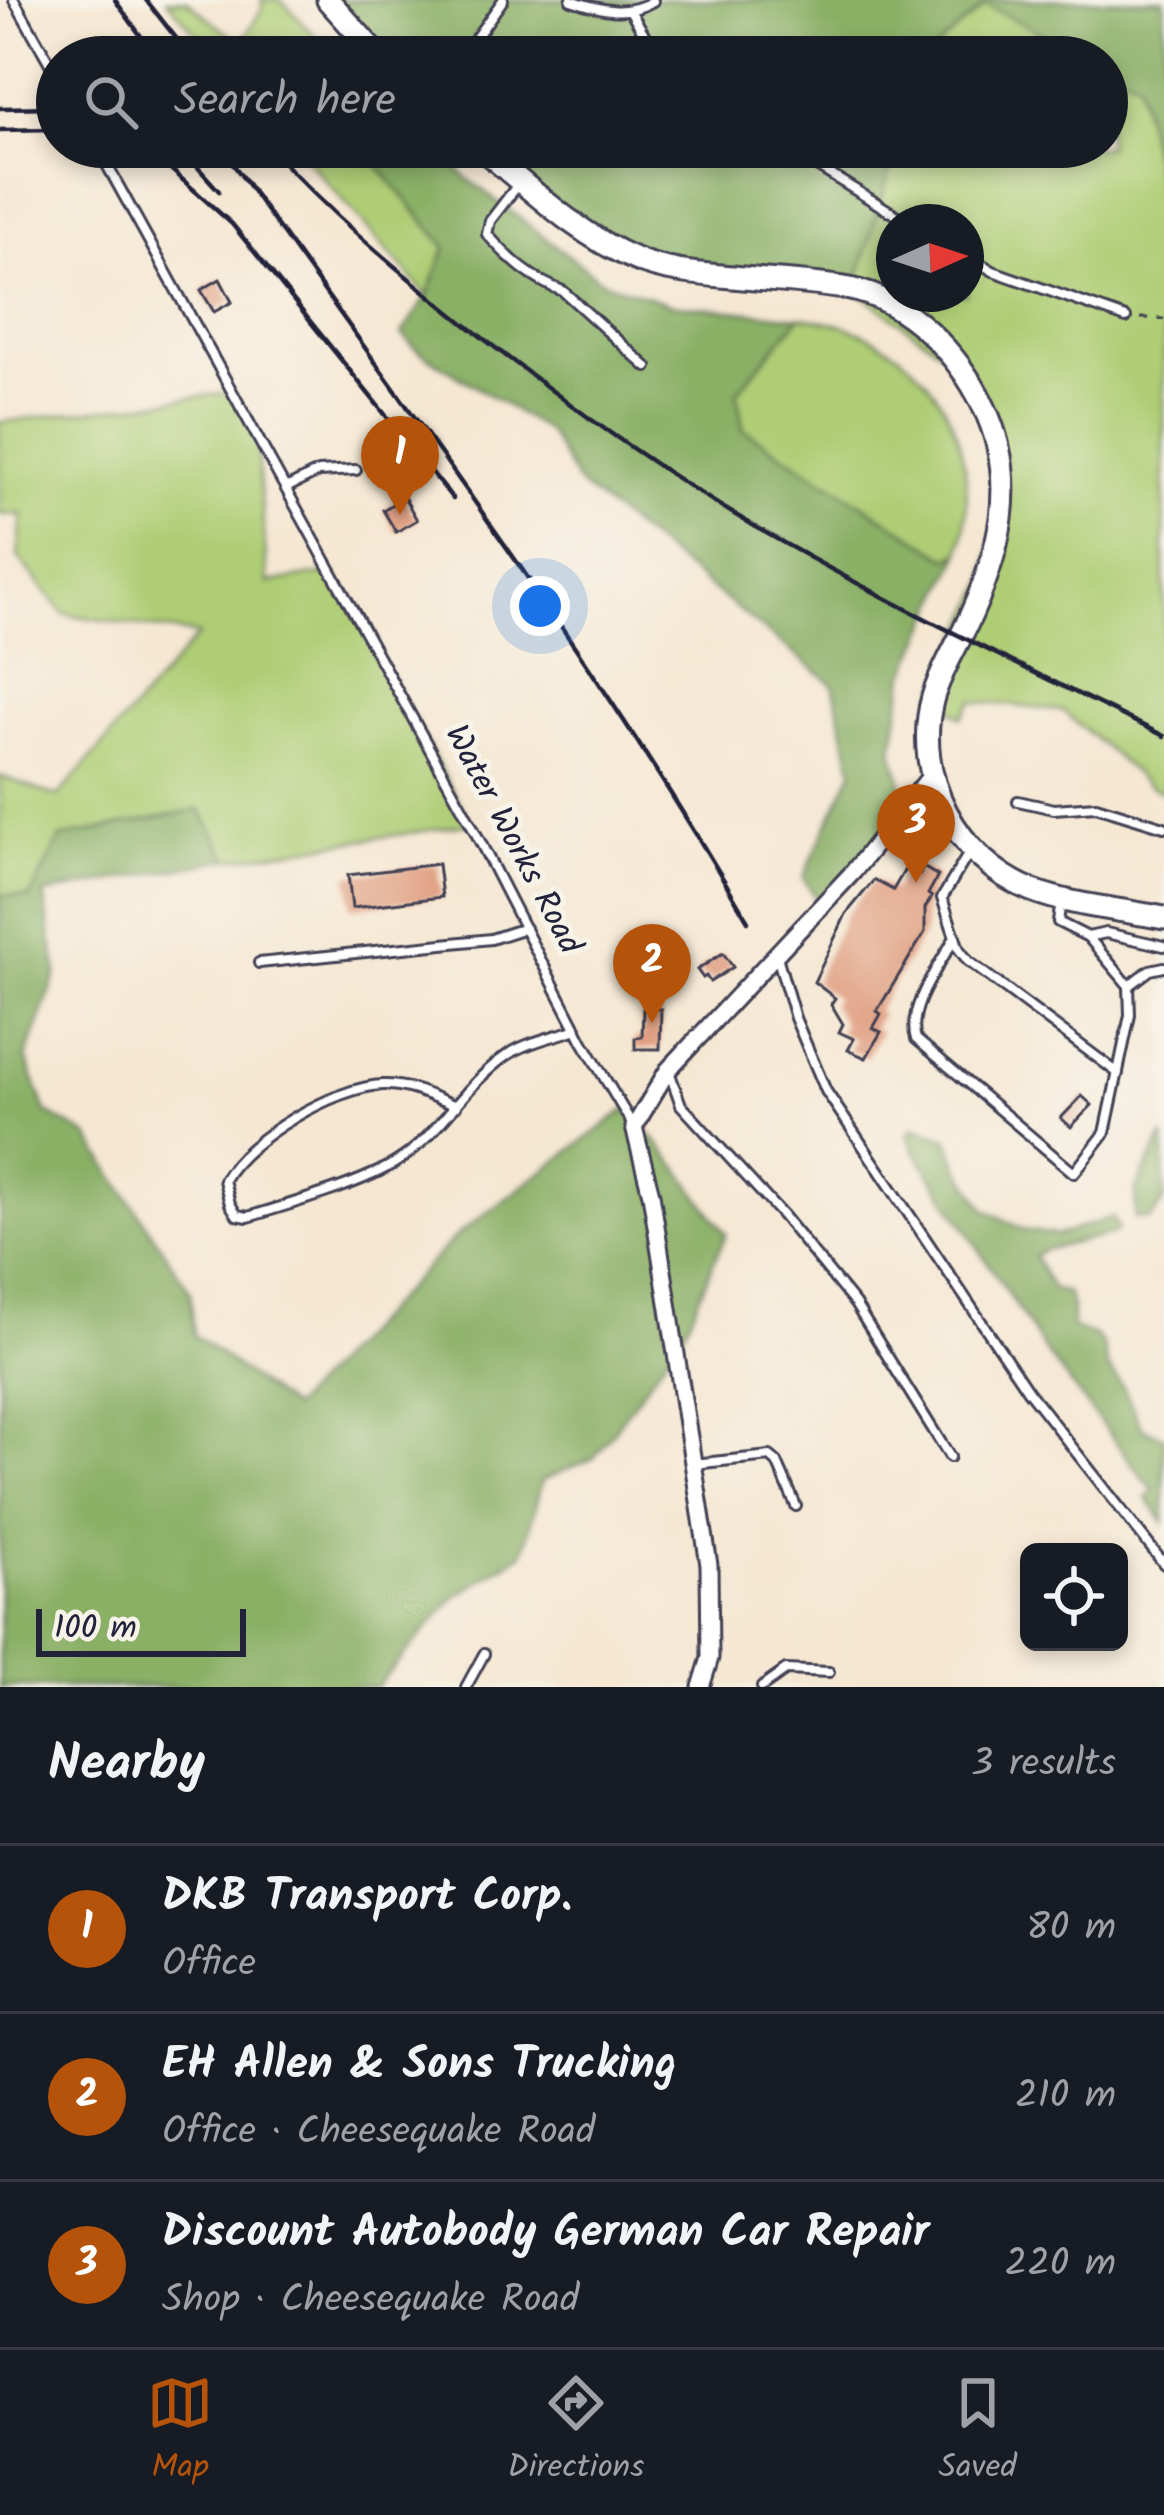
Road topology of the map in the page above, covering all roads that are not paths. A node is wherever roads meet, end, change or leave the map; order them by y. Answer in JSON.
{"nodes":[{"id":1,"x":14,"y":0,"type":"edge"},
{"id":2,"x":328,"y":0,"type":"edge"},
{"id":3,"x":503,"y":0,"type":"edge"},
{"id":4,"x":571,"y":0,"type":"edge"},
{"id":5,"x":653,"y":1,"type":"edge"},
{"id":6,"x":630,"y":10,"type":"junction"},
{"id":7,"x":360,"y":36,"type":"edge"},
{"id":8,"x":477,"y":36,"type":"edge"},
{"id":9,"x":645,"y":36,"type":"edge"},
{"id":10,"x":36,"y":39,"type":"edge"},
{"id":11,"x":109,"y":168,"type":"edge"},
{"id":12,"x":506,"y":168,"type":"edge"},
{"id":13,"x":820,"y":168,"type":"edge"},
{"id":14,"x":521,"y":180,"type":"junction"},
{"id":15,"x":878,"y":204,"type":"edge"},
{"id":16,"x":984,"y":265,"type":"edge"},
{"id":17,"x":1126,"y":318,"type":"road end"},
{"id":18,"x":647,"y":367,"type":"dead end"},
{"id":19,"x":356,"y":470,"type":"dead end"},
{"id":20,"x":286,"y":488,"type":"junction"},
{"id":21,"x":932,"y":774,"type":"junction"},
{"id":22,"x":1018,"y":801,"type":"dead end"},
{"id":23,"x":1164,"y":827,"type":"edge"},
{"id":24,"x":970,"y":850,"type":"junction"},
{"id":25,"x":1061,"y":899,"type":"junction"},
{"id":26,"x":1164,"y":918,"type":"edge"},
{"id":27,"x":525,"y":928,"type":"junction"},
{"id":28,"x":955,"y":937,"type":"junction"},
{"id":29,"x":1088,"y":937,"type":"junction"},
{"id":30,"x":1164,"y":946,"type":"edge"},
{"id":31,"x":776,"y":954,"type":"junction"},
{"id":32,"x":259,"y":963,"type":"dead end"},
{"id":33,"x":1164,"y":967,"type":"edge"},
{"id":34,"x":1129,"y":986,"type":"junction"},
{"id":35,"x":577,"y":1029,"type":"junction"},
{"id":36,"x":668,"y":1070,"type":"junction"},
{"id":37,"x":1118,"y":1073,"type":"junction"},
{"id":38,"x":456,"y":1106,"type":"junction"},
{"id":39,"x":634,"y":1127,"type":"junction"},
{"id":40,"x":950,"y":1457,"type":"dead end"},
{"id":41,"x":691,"y":1464,"type":"junction"},
{"id":42,"x":796,"y":1506,"type":"dead end"},
{"id":43,"x":1164,"y":1564,"type":"edge"},
{"id":44,"x":484,"y":1654,"type":"dead end"},
{"id":45,"x":829,"y":1672,"type":"dead end"},
{"id":46,"x":466,"y":1687,"type":"edge"},
{"id":47,"x":701,"y":1687,"type":"edge"},
{"id":48,"x":762,"y":1687,"type":"edge"}],
"edges":[{"from":1,"to":10,"type":"lane"},
{"from":2,"to":7,"type":"main road"},
{"from":3,"to":8,"type":"lane"},
{"from":4,"to":6,"type":"lane"},
{"from":5,"to":6,"type":"lane"},
{"from":6,"to":9,"type":"lane"},
{"from":11,"to":20,"type":"lane","name":"Water Works Road"},
{"from":12,"to":14,"type":"main road"},
{"from":13,"to":15,"type":"lane"},
{"from":14,"to":18,"type":"lane"},
{"from":14,"to":21,"type":"main road"},
{"from":16,"to":17,"type":"lane"},
{"from":19,"to":20,"type":"lane"},
{"from":20,"to":27,"type":"lane","name":"Water Works Road"},
{"from":21,"to":24,"type":"main road"},
{"from":21,"to":31,"type":"street"},
{"from":22,"to":23,"type":"lane"},
{"from":24,"to":25,"type":"main road"},
{"from":24,"to":28,"type":"lane"},
{"from":25,"to":26,"type":"main road"},
{"from":25,"to":29,"type":"lane"},
{"from":27,"to":32,"type":"lane"},
{"from":27,"to":35,"type":"lane","name":"Water Works Road"},
{"from":28,"to":37,"type":"lane"},
{"from":28,"to":37,"type":"lane"},
{"from":29,"to":30,"type":"lane"},
{"from":29,"to":34,"type":"lane"},
{"from":31,"to":36,"type":"street"},
{"from":31,"to":43,"type":"lane"},
{"from":33,"to":34,"type":"lane"},
{"from":34,"to":37,"type":"lane"},
{"from":35,"to":38,"type":"lane"},
{"from":35,"to":39,"type":"lane","name":"Water Works Road"},
{"from":36,"to":39,"type":"street"},
{"from":36,"to":40,"type":"lane"},
{"from":38,"to":38,"type":"lane"},
{"from":39,"to":41,"type":"street","name":"Water Works Road"},
{"from":41,"to":42,"type":"lane"},
{"from":41,"to":47,"type":"street","name":"Water Works Road"},
{"from":44,"to":46,"type":"lane"},
{"from":45,"to":48,"type":"lane"}]}
